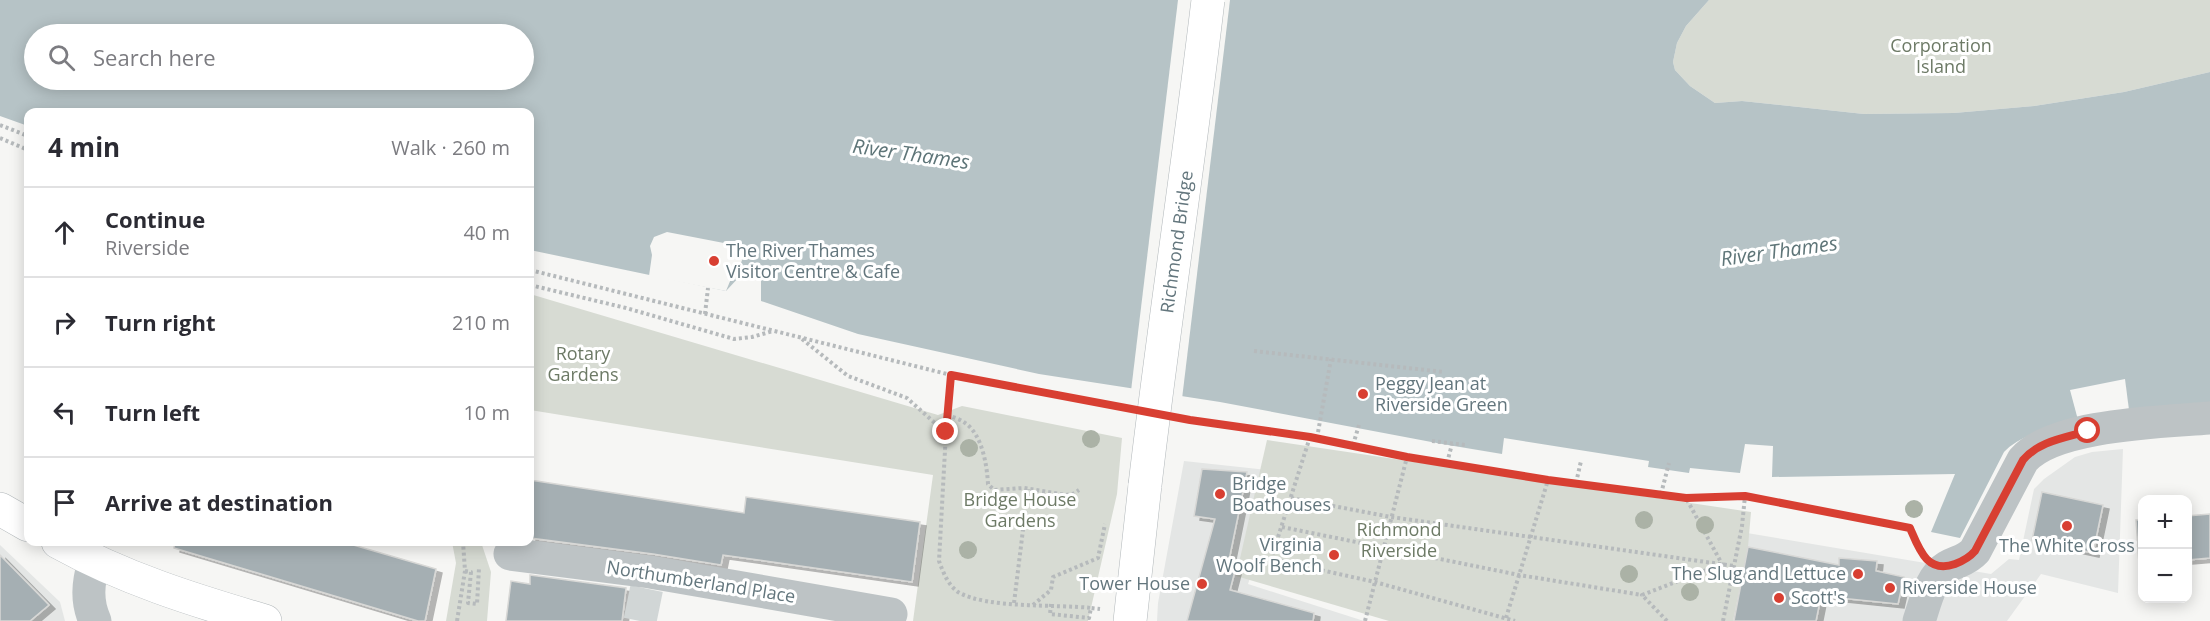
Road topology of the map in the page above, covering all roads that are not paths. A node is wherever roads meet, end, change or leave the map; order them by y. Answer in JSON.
{"nodes":[{"id":1,"x":1208,"y":0,"type":"edge"},
{"id":2,"x":2210,"y":418,"type":"edge"},
{"id":3,"x":65,"y":546,"type":"edge"},
{"id":4,"x":495,"y":555,"type":"road end"},
{"id":5,"x":94,"y":562,"type":"junction"},
{"id":6,"x":891,"y":614,"type":"dead end"},
{"id":7,"x":1118,"y":615,"type":"edge"},
{"id":8,"x":95,"y":621,"type":"edge"},
{"id":9,"x":265,"y":621,"type":"edge"},
{"id":10,"x":1919,"y":621,"type":"edge"}],
"edges":[{"from":1,"to":7,"type":"main road","name":"Richmond Bridge","bridge":true},
{"from":2,"to":10,"type":"street"},
{"from":3,"to":5,"type":"main road"},
{"from":4,"to":6,"type":"street","name":"Northumberland Place"},
{"from":5,"to":8,"type":"street"},
{"from":5,"to":9,"type":"main road"}]}
